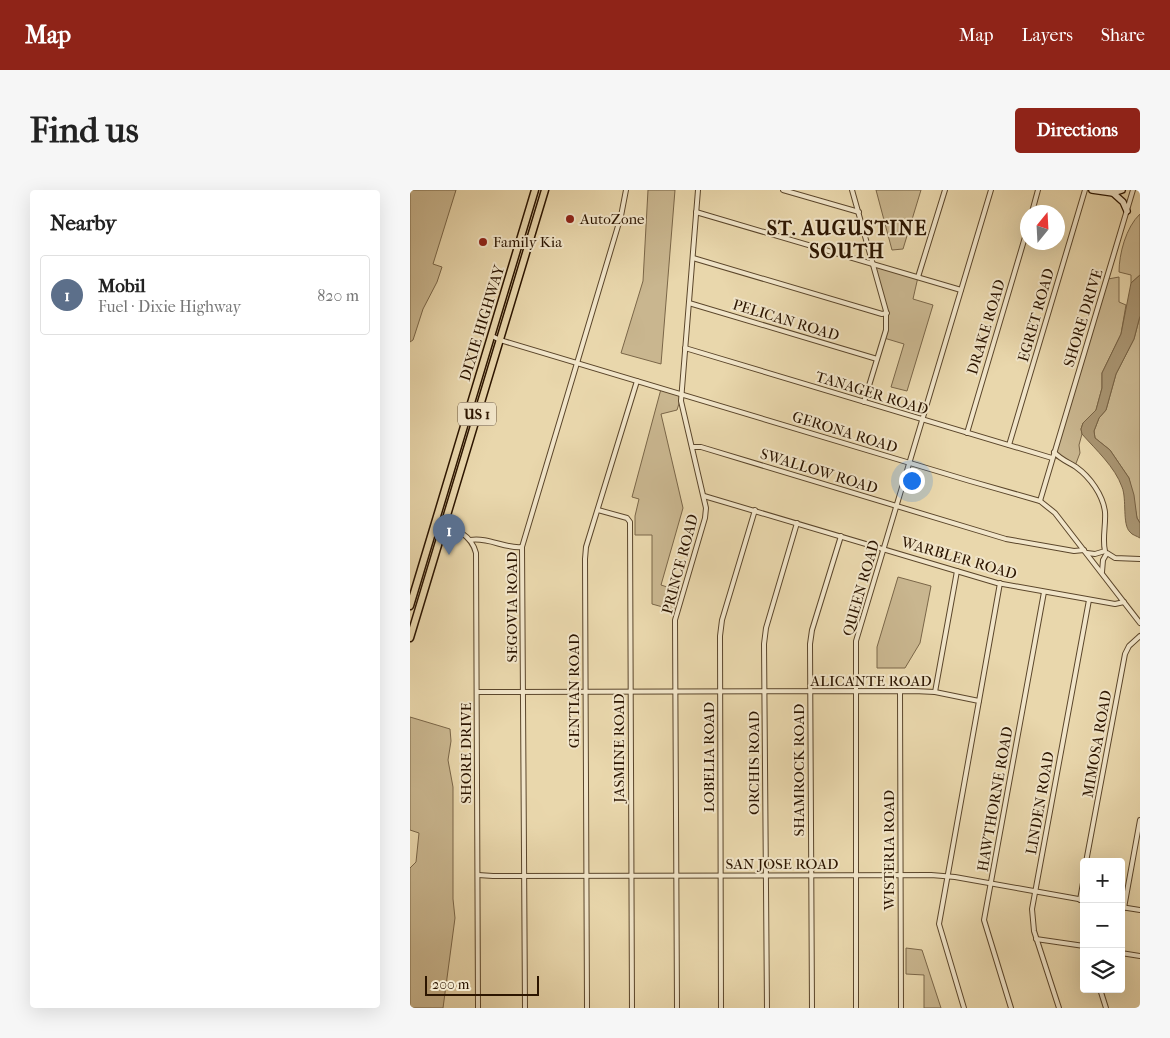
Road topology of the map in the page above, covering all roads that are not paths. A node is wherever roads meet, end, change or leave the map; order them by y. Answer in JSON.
{"nodes":[{"id":1,"x":626,"y":190,"type":"edge"},
{"id":2,"x":698,"y":190,"type":"edge"},
{"id":3,"x":784,"y":190,"type":"edge"},
{"id":4,"x":852,"y":190,"type":"edge"},
{"id":5,"x":944,"y":190,"type":"edge"},
{"id":6,"x":991,"y":190,"type":"edge"},
{"id":7,"x":1038,"y":190,"type":"edge"},
{"id":8,"x":1084,"y":190,"type":"edge"},
{"id":9,"x":1092,"y":190,"type":"edge"},
{"id":10,"x":1122,"y":190,"type":"edge"},
{"id":11,"x":1133,"y":190,"type":"edge"},
{"id":12,"x":535,"y":192,"type":"edge"},
{"id":13,"x":544,"y":193,"type":"edge"},
{"id":14,"x":1113,"y":193,"type":"junction"},
{"id":15,"x":1034,"y":205,"type":"edge"},
{"id":16,"x":696,"y":212,"type":"junction"},
{"id":17,"x":858,"y":212,"type":"junction"},
{"id":18,"x":1127,"y":212,"type":"junction"},
{"id":19,"x":1021,"y":250,"type":"edge"},
{"id":20,"x":693,"y":258,"type":"junction"},
{"id":21,"x":873,"y":264,"type":"junction"},
{"id":22,"x":918,"y":277,"type":"junction"},
{"id":23,"x":961,"y":290,"type":"junction"},
{"id":24,"x":689,"y":303,"type":"junction"},
{"id":25,"x":887,"y":313,"type":"junction"},
{"id":26,"x":492,"y":336,"type":"junction"},
{"id":27,"x":500,"y":340,"type":"junction"},
{"id":28,"x":685,"y":348,"type":"junction"},
{"id":29,"x":877,"y":359,"type":"junction"},
{"id":30,"x":577,"y":362,"type":"junction"},
{"id":31,"x":637,"y":381,"type":"junction"},
{"id":32,"x":682,"y":394,"type":"junction"},
{"id":33,"x":864,"y":402,"type":"junction"},
{"id":34,"x":922,"y":420,"type":"junction"},
{"id":35,"x":464,"y":427,"type":"junction"},
{"id":36,"x":472,"y":430,"type":"junction"},
{"id":37,"x":967,"y":433,"type":"junction"},
{"id":38,"x":692,"y":446,"type":"junction"},
{"id":39,"x":1008,"y":446,"type":"junction"},
{"id":40,"x":1054,"y":452,"type":"junction"},
{"id":41,"x":1052,"y":458,"type":"junction"},
{"id":42,"x":910,"y":463,"type":"junction"},
{"id":43,"x":704,"y":496,"type":"junction"},
{"id":44,"x":1040,"y":500,"type":"junction"},
{"id":45,"x":897,"y":506,"type":"junction"},
{"id":46,"x":598,"y":510,"type":"junction"},
{"id":47,"x":755,"y":510,"type":"junction"},
{"id":48,"x":435,"y":522,"type":"junction"},
{"id":49,"x":797,"y":523,"type":"junction"},
{"id":50,"x":444,"y":525,"type":"junction"},
{"id":51,"x":841,"y":536,"type":"junction"},
{"id":52,"x":470,"y":540,"type":"junction"},
{"id":53,"x":522,"y":547,"type":"junction"},
{"id":54,"x":884,"y":549,"type":"junction"},
{"id":55,"x":1086,"y":552,"type":"junction"},
{"id":56,"x":1140,"y":559,"type":"edge"},
{"id":57,"x":957,"y":571,"type":"junction"},
{"id":58,"x":1102,"y":573,"type":"junction"},
{"id":59,"x":1000,"y":583,"type":"junction"},
{"id":60,"x":1044,"y":592,"type":"junction"},
{"id":61,"x":1089,"y":600,"type":"junction"},
{"id":62,"x":1124,"y":602,"type":"junction"},
{"id":63,"x":410,"y":606,"type":"edge"},
{"id":64,"x":1140,"y":623,"type":"edge"},
{"id":65,"x":1140,"y":636,"type":"edge"},
{"id":66,"x":410,"y":638,"type":"edge"},
{"id":67,"x":855,"y":691,"type":"junction"},
{"id":68,"x":900,"y":691,"type":"junction"},
{"id":69,"x":477,"y":692,"type":"junction"},
{"id":70,"x":585,"y":692,"type":"junction"},
{"id":71,"x":630,"y":692,"type":"junction"},
{"id":72,"x":675,"y":692,"type":"junction"},
{"id":73,"x":720,"y":692,"type":"junction"},
{"id":74,"x":765,"y":692,"type":"junction"},
{"id":75,"x":810,"y":692,"type":"junction"},
{"id":76,"x":935,"y":692,"type":"junction"},
{"id":77,"x":523,"y":693,"type":"junction"},
{"id":78,"x":979,"y":701,"type":"junction"},
{"id":79,"x":1140,"y":820,"type":"edge"},
{"id":80,"x":1087,"y":858,"type":"edge"},
{"id":81,"x":856,"y":874,"type":"junction"},
{"id":82,"x":901,"y":874,"type":"junction"},
{"id":83,"x":478,"y":875,"type":"junction"},
{"id":84,"x":676,"y":875,"type":"junction"},
{"id":85,"x":721,"y":875,"type":"junction"},
{"id":86,"x":766,"y":875,"type":"junction"},
{"id":87,"x":811,"y":875,"type":"junction"},
{"id":88,"x":524,"y":876,"type":"junction"},
{"id":89,"x":586,"y":876,"type":"junction"},
{"id":90,"x":631,"y":876,"type":"junction"},
{"id":91,"x":947,"y":876,"type":"junction"},
{"id":92,"x":991,"y":884,"type":"junction"},
{"id":93,"x":1035,"y":892,"type":"junction"},
{"id":94,"x":1080,"y":900,"type":"edge"},
{"id":95,"x":1124,"y":903,"type":"edge"},
{"id":96,"x":1125,"y":907,"type":"edge"},
{"id":97,"x":1140,"y":910,"type":"edge"},
{"id":98,"x":1036,"y":938,"type":"junction"},
{"id":99,"x":1080,"y":945,"type":"edge"},
{"id":100,"x":1125,"y":954,"type":"edge"},
{"id":101,"x":1140,"y":956,"type":"edge"},
{"id":102,"x":1101,"y":993,"type":"edge"},
{"id":103,"x":478,"y":1008,"type":"edge"},
{"id":104,"x":524,"y":1008,"type":"edge"},
{"id":105,"x":586,"y":1008,"type":"edge"},
{"id":106,"x":632,"y":1008,"type":"edge"},
{"id":107,"x":677,"y":1008,"type":"edge"},
{"id":108,"x":722,"y":1008,"type":"edge"},
{"id":109,"x":766,"y":1008,"type":"edge"},
{"id":110,"x":812,"y":1008,"type":"edge"},
{"id":111,"x":856,"y":1008,"type":"edge"},
{"id":112,"x":901,"y":1008,"type":"edge"},
{"id":113,"x":964,"y":1008,"type":"edge"},
{"id":114,"x":1011,"y":1008,"type":"edge"},
{"id":115,"x":1059,"y":1008,"type":"edge"},
{"id":116,"x":1106,"y":1008,"type":"edge"}],
"edges":[{"from":1,"to":30,"type":"street","name":"SEGOVIA ROAD"},
{"from":2,"to":16,"type":"street","name":"PRINCE ROAD"},
{"from":3,"to":17,"type":"street"},
{"from":4,"to":17,"type":"street"},
{"from":5,"to":22,"type":"street"},
{"from":6,"to":23,"type":"street","name":"QUEEN ROAD"},
{"from":7,"to":15,"type":"street"},
{"from":8,"to":39,"type":"street","name":"EGRET ROAD"},
{"from":9,"to":14,"type":"street"},
{"from":10,"to":14,"type":"street"},
{"from":11,"to":18,"type":"street","name":"SHORE DRIVE"},
{"from":12,"to":13,"type":"main road"},
{"from":12,"to":26,"type":"main road","name":"DIXIE HIGHWAY","number":"US 1"},
{"from":13,"to":27,"type":"main road","number":"US 1"},
{"from":14,"to":18,"type":"street"},
{"from":16,"to":20,"type":"street","name":"PRINCE ROAD"},
{"from":16,"to":21,"type":"street"},
{"from":17,"to":21,"type":"street"},
{"from":18,"to":40,"type":"street","name":"SHORE DRIVE"},
{"from":19,"to":37,"type":"street","name":"DRAKE ROAD"},
{"from":20,"to":24,"type":"street","name":"PRINCE ROAD"},
{"from":20,"to":25,"type":"street"},
{"from":21,"to":22,"type":"street"},
{"from":21,"to":25,"type":"street"},
{"from":22,"to":23,"type":"street"},
{"from":23,"to":34,"type":"street","name":"QUEEN ROAD"},
{"from":24,"to":28,"type":"street","name":"PRINCE ROAD"},
{"from":24,"to":29,"type":"street","name":"PELICAN ROAD"},
{"from":25,"to":29,"type":"street"},
{"from":26,"to":27,"type":"street","name":"GERONA ROAD"},
{"from":26,"to":35,"type":"main road","name":"DIXIE HIGHWAY","number":"US 1"},
{"from":27,"to":30,"type":"street","name":"GERONA ROAD"},
{"from":27,"to":36,"type":"main road","number":"US 1"},
{"from":28,"to":32,"type":"street","name":"PRINCE ROAD"},
{"from":28,"to":33,"type":"street","name":"TANAGER ROAD"},
{"from":29,"to":33,"type":"street"},
{"from":30,"to":31,"type":"street","name":"GERONA ROAD"},
{"from":30,"to":53,"type":"street","name":"SEGOVIA ROAD"},
{"from":31,"to":32,"type":"street","name":"GERONA ROAD"},
{"from":31,"to":46,"type":"street","name":"GENTIAN ROAD"},
{"from":32,"to":38,"type":"street","name":"PRINCE ROAD"},
{"from":32,"to":42,"type":"street","name":"GERONA ROAD"},
{"from":33,"to":34,"type":"street","name":"TANAGER ROAD"},
{"from":34,"to":37,"type":"street","name":"TANAGER ROAD"},
{"from":34,"to":42,"type":"street","name":"QUEEN ROAD"},
{"from":35,"to":36,"type":"main road"},
{"from":35,"to":48,"type":"main road","name":"DIXIE HIGHWAY","number":"US 1"},
{"from":36,"to":50,"type":"main road","number":"US 1"},
{"from":37,"to":39,"type":"street","name":"TANAGER ROAD"},
{"from":38,"to":43,"type":"street","name":"PRINCE ROAD"},
{"from":38,"to":45,"type":"street","name":"SWALLOW ROAD"},
{"from":39,"to":41,"type":"street","name":"TANAGER ROAD"},
{"from":40,"to":41,"type":"street","name":"SHORE DRIVE"},
{"from":40,"to":55,"type":"street","name":"SWALLOW ROAD"},
{"from":41,"to":44,"type":"street","name":"SHORE DRIVE"},
{"from":42,"to":44,"type":"street","name":"GERONA ROAD"},
{"from":42,"to":45,"type":"street","name":"QUEEN ROAD"},
{"from":43,"to":47,"type":"street","name":"WARBLER ROAD"},
{"from":43,"to":72,"type":"street","name":"PRINCE ROAD"},
{"from":44,"to":55,"type":"street","name":"GERONA ROAD"},
{"from":45,"to":54,"type":"street","name":"QUEEN ROAD"},
{"from":45,"to":55,"type":"street","name":"SWALLOW ROAD"},
{"from":46,"to":70,"type":"street","name":"GENTIAN ROAD"},
{"from":46,"to":71,"type":"street","name":"JASMINE ROAD"},
{"from":47,"to":49,"type":"street","name":"WARBLER ROAD"},
{"from":47,"to":73,"type":"street","name":"LOBELIA ROAD"},
{"from":48,"to":50,"type":"street"},
{"from":48,"to":63,"type":"main road","name":"DIXIE HIGHWAY","number":"US 1"},
{"from":49,"to":51,"type":"street","name":"WARBLER ROAD"},
{"from":49,"to":74,"type":"street","name":"ORCHIS ROAD"},
{"from":50,"to":52,"type":"street"},
{"from":50,"to":66,"type":"main road","number":"US 1"},
{"from":51,"to":54,"type":"street","name":"WARBLER ROAD"},
{"from":51,"to":75,"type":"street","name":"SHAMROCK ROAD"},
{"from":52,"to":53,"type":"street"},
{"from":52,"to":69,"type":"street","name":"SHORE DRIVE"},
{"from":53,"to":77,"type":"street","name":"SEGOVIA ROAD"},
{"from":54,"to":57,"type":"street","name":"WARBLER ROAD"},
{"from":54,"to":67,"type":"street","name":"QUEEN ROAD"},
{"from":55,"to":58,"type":"street","name":"GERONA ROAD"},
{"from":56,"to":58,"type":"street"},
{"from":57,"to":59,"type":"street","name":"WARBLER ROAD"},
{"from":57,"to":76,"type":"street"},
{"from":58,"to":62,"type":"street","name":"GERONA ROAD"},
{"from":59,"to":60,"type":"street","name":"WARBLER ROAD"},
{"from":59,"to":78,"type":"street"},
{"from":60,"to":61,"type":"street","name":"WARBLER ROAD"},
{"from":60,"to":92,"type":"street","name":"HAWTHORNE ROAD"},
{"from":61,"to":62,"type":"street","name":"WARBLER ROAD"},
{"from":61,"to":93,"type":"street","name":"LINDEN ROAD"},
{"from":62,"to":64,"type":"street","name":"GERONA ROAD"},
{"from":65,"to":80,"type":"street","name":"MIMOSA ROAD"},
{"from":67,"to":68,"type":"street","name":"ALICANTE ROAD"},
{"from":67,"to":75,"type":"street","name":"ALICANTE ROAD"},
{"from":67,"to":81,"type":"street","name":"QUEEN ROAD"},
{"from":68,"to":76,"type":"street","name":"ALICANTE ROAD"},
{"from":68,"to":82,"type":"street","name":"WISTERIA ROAD"},
{"from":69,"to":77,"type":"street","name":"ALICANTE ROAD"},
{"from":69,"to":83,"type":"street","name":"SHORE DRIVE"},
{"from":70,"to":71,"type":"street","name":"ALICANTE ROAD"},
{"from":70,"to":77,"type":"street","name":"ALICANTE ROAD"},
{"from":70,"to":89,"type":"street","name":"GENTIAN ROAD"},
{"from":71,"to":72,"type":"street","name":"ALICANTE ROAD"},
{"from":71,"to":90,"type":"street","name":"JASMINE ROAD"},
{"from":72,"to":73,"type":"street","name":"ALICANTE ROAD"},
{"from":72,"to":84,"type":"street","name":"PRINCE ROAD"},
{"from":73,"to":74,"type":"street","name":"ALICANTE ROAD"},
{"from":73,"to":85,"type":"street","name":"LOBELIA ROAD"},
{"from":74,"to":75,"type":"street","name":"ALICANTE ROAD"},
{"from":74,"to":86,"type":"street","name":"ORCHIS ROAD"},
{"from":75,"to":87,"type":"street","name":"SHAMROCK ROAD"},
{"from":76,"to":78,"type":"street","name":"ALICANTE ROAD"},
{"from":77,"to":88,"type":"street","name":"SEGOVIA ROAD"},
{"from":78,"to":91,"type":"street"},
{"from":79,"to":95,"type":"street"},
{"from":81,"to":82,"type":"street","name":"SAN JOSE ROAD"},
{"from":81,"to":87,"type":"street","name":"SAN JOSE ROAD"},
{"from":81,"to":111,"type":"street","name":"QUEEN ROAD"},
{"from":82,"to":91,"type":"street","name":"SAN JOSE ROAD"},
{"from":82,"to":112,"type":"street","name":"WISTERIA ROAD"},
{"from":83,"to":88,"type":"street","name":"SAN JOSE ROAD"},
{"from":83,"to":103,"type":"street","name":"SHORE DRIVE"},
{"from":84,"to":85,"type":"street","name":"SAN JOSE ROAD"},
{"from":84,"to":90,"type":"street","name":"SAN JOSE ROAD"},
{"from":84,"to":107,"type":"street","name":"PRINCE ROAD"},
{"from":85,"to":86,"type":"street","name":"SAN JOSE ROAD"},
{"from":85,"to":108,"type":"street","name":"LOBELIA ROAD"},
{"from":86,"to":87,"type":"street","name":"SAN JOSE ROAD"},
{"from":86,"to":109,"type":"street","name":"ORCHIS ROAD"},
{"from":87,"to":110,"type":"street","name":"SHAMROCK ROAD"},
{"from":88,"to":89,"type":"street","name":"SAN JOSE ROAD"},
{"from":88,"to":104,"type":"street","name":"SEGOVIA ROAD"},
{"from":89,"to":90,"type":"street","name":"SAN JOSE ROAD"},
{"from":89,"to":105,"type":"street","name":"GENTIAN ROAD"},
{"from":90,"to":106,"type":"street","name":"JASMINE ROAD"},
{"from":91,"to":92,"type":"street","name":"SAN JOSE ROAD"},
{"from":91,"to":113,"type":"street"},
{"from":92,"to":93,"type":"street","name":"SAN JOSE ROAD"},
{"from":92,"to":114,"type":"street","name":"HAWTHORNE ROAD"},
{"from":93,"to":94,"type":"street","name":"SAN JOSE ROAD"},
{"from":93,"to":98,"type":"street","name":"LINDEN ROAD"},
{"from":96,"to":97,"type":"street"},
{"from":98,"to":99,"type":"street"},
{"from":98,"to":115,"type":"street","name":"LINDEN ROAD"},
{"from":100,"to":101,"type":"street"},
{"from":102,"to":116,"type":"street"}]}
